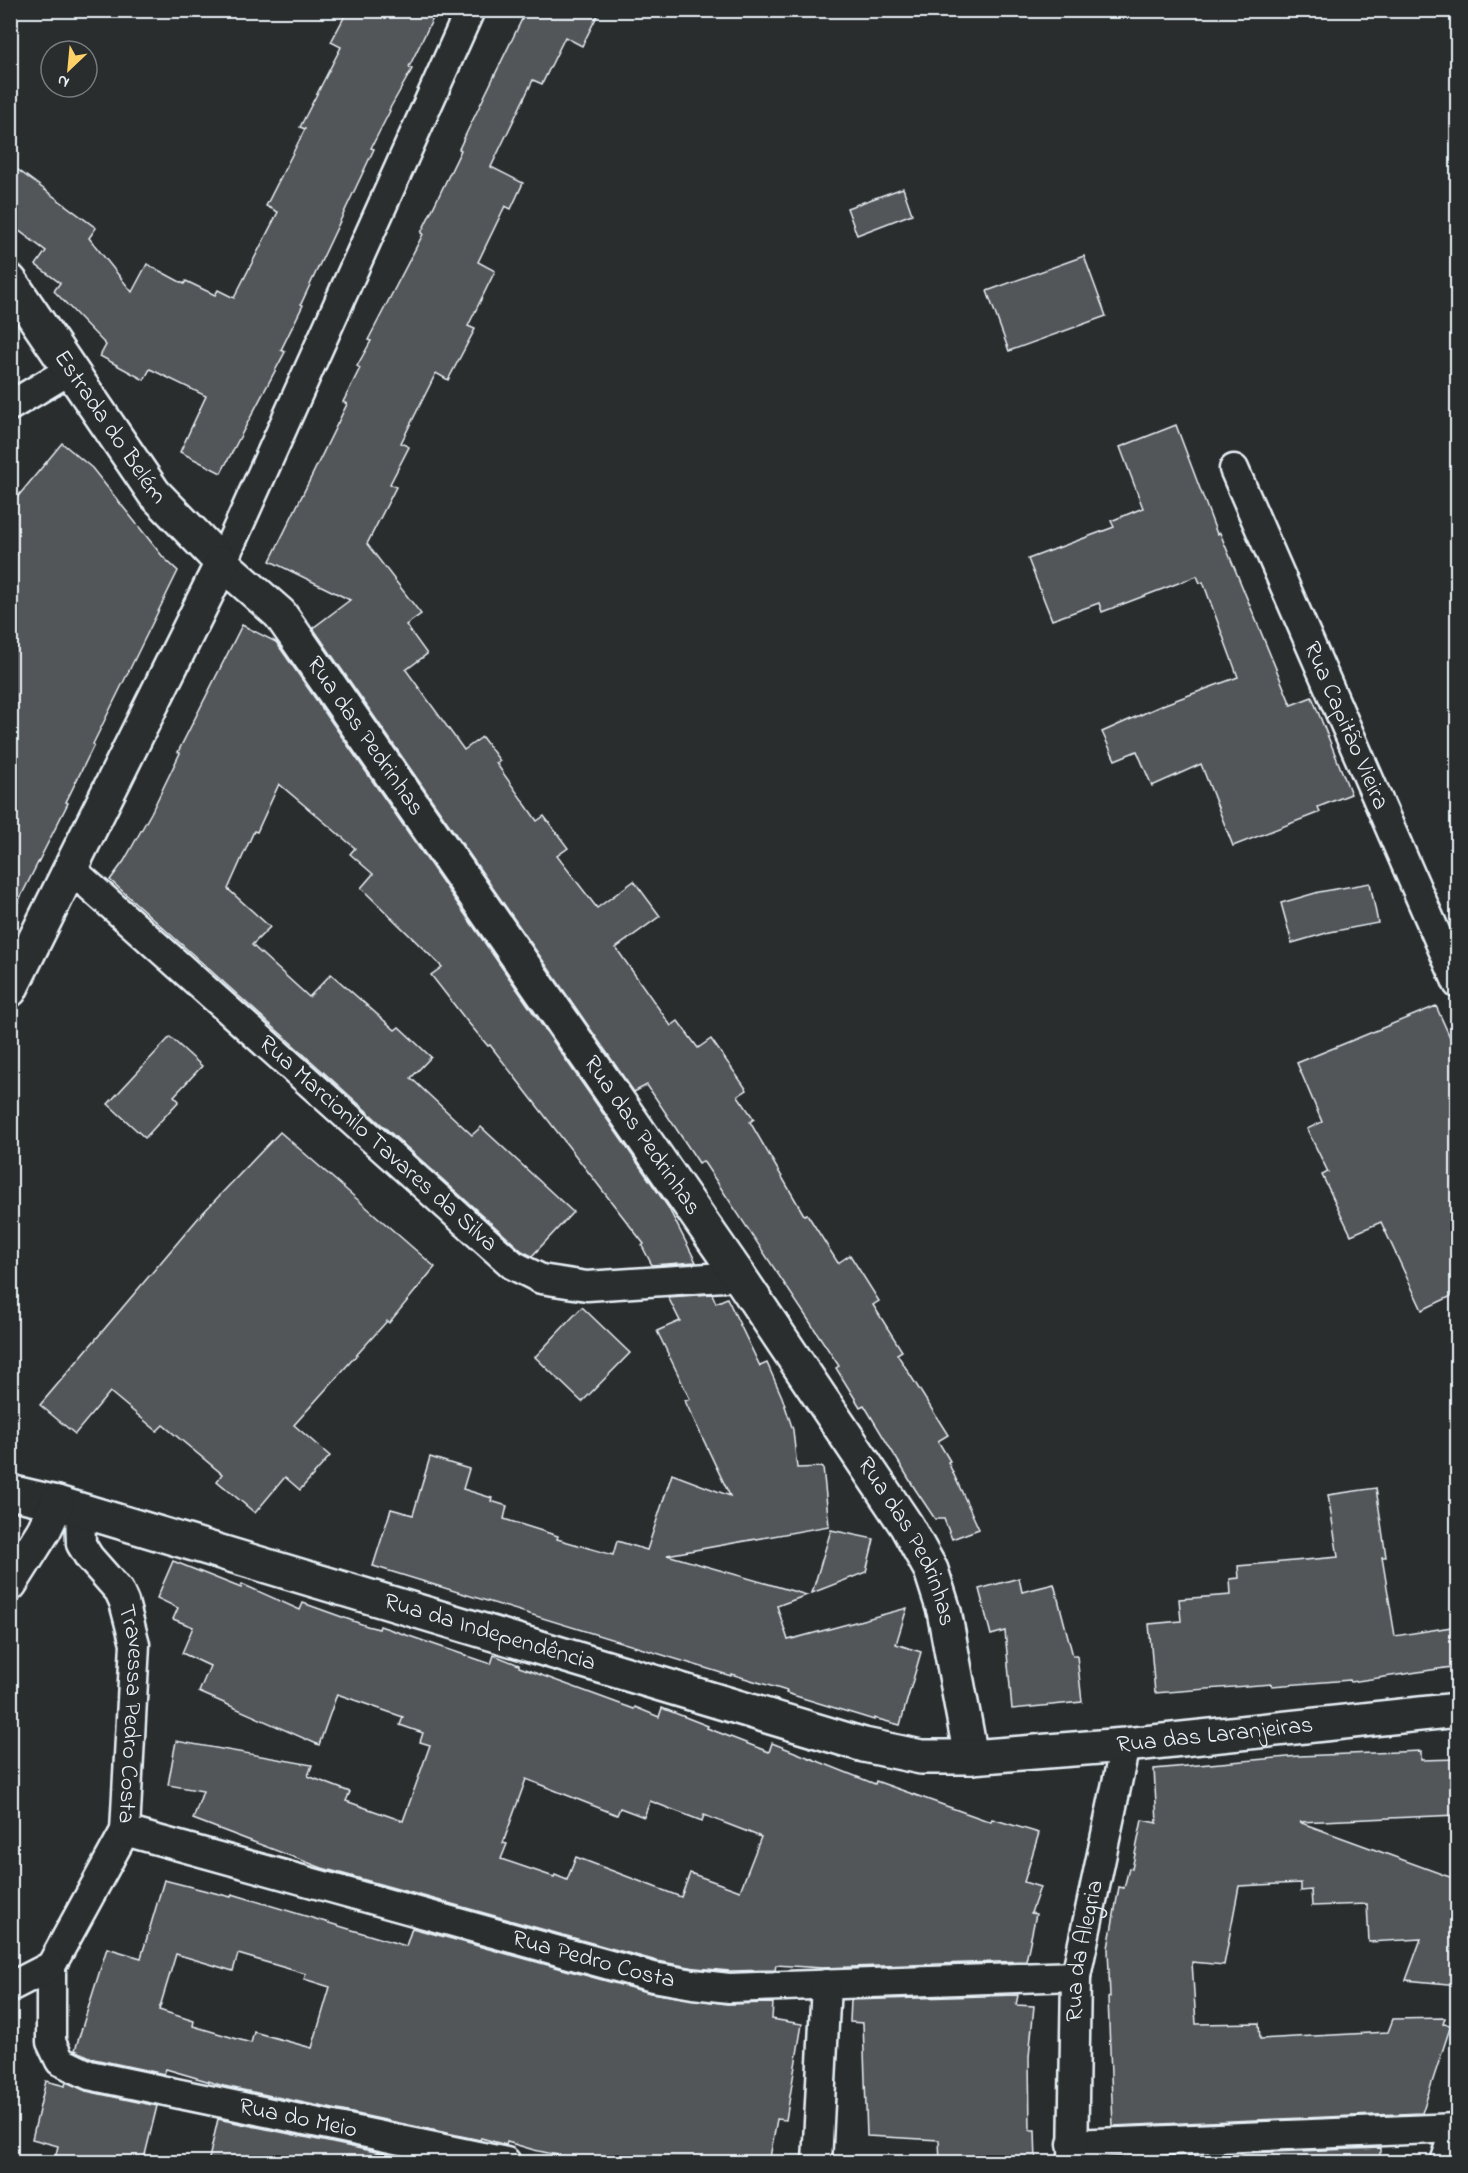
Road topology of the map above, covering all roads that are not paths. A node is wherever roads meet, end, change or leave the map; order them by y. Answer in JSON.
{"nodes":[{"id":1,"x":470,"y":10,"type":"edge"},
{"id":2,"x":10,"y":281,"type":"edge"},
{"id":3,"x":70,"y":370,"type":"junction"},
{"id":4,"x":10,"y":406,"type":"edge"},
{"id":5,"x":1234,"y":469,"type":"dead end"},
{"id":6,"x":222,"y":563,"type":"junction"},
{"id":7,"x":71,"y":869,"type":"junction"},
{"id":8,"x":1458,"y":984,"type":"edge"},
{"id":9,"x":10,"y":990,"type":"edge"},
{"id":10,"x":739,"y":1276,"type":"junction"},
{"id":11,"x":10,"y":1491,"type":"edge"},
{"id":12,"x":68,"y":1507,"type":"junction"},
{"id":13,"x":10,"y":1584,"type":"edge"},
{"id":14,"x":1458,"y":1710,"type":"edge"},
{"id":15,"x":1125,"y":1745,"type":"junction"},
{"id":16,"x":971,"y":1757,"type":"junction"},
{"id":17,"x":124,"y":1831,"type":"junction"},
{"id":18,"x":51,"y":1966,"type":"junction"},
{"id":19,"x":1076,"y":1976,"type":"junction"},
{"id":20,"x":826,"y":1984,"type":"junction"},
{"id":21,"x":10,"y":1987,"type":"edge"},
{"id":22,"x":88,"y":2075,"type":"joint"},
{"id":23,"x":1457,"y":2126,"type":"edge"},
{"id":24,"x":1073,"y":2153,"type":"edge"},
{"id":25,"x":506,"y":2163,"type":"edge"},
{"id":26,"x":817,"y":2163,"type":"edge"},
{"id":27,"x":1445,"y":2163,"type":"edge"}],
"edges":[{"from":1,"to":6,"type":"street"},
{"from":2,"to":3,"type":"street","name":"Estrada do Belém"},
{"from":3,"to":4,"type":"street"},
{"from":3,"to":6,"type":"street","name":"Estrada do Belém"},
{"from":5,"to":8,"type":"street","name":"Rua Capitão Vieira"},
{"from":6,"to":7,"type":"street"},
{"from":6,"to":10,"type":"street","name":"Rua das Pedrinhas"},
{"from":7,"to":9,"type":"street"},
{"from":7,"to":10,"type":"street","name":"Rua Marcionilo Tavares da Silva"},
{"from":10,"to":16,"type":"street","name":"Rua das Pedrinhas"},
{"from":11,"to":12,"type":"street","name":"Rua da Independência"},
{"from":12,"to":13,"type":"street"},
{"from":12,"to":16,"type":"street","name":"Rua da Independência"},
{"from":12,"to":17,"type":"street","name":"Travessa Pedro Costa"},
{"from":14,"to":15,"type":"street","name":"Rua das Laranjeiras"},
{"from":15,"to":16,"type":"street","name":"Rua das Laranjeiras"},
{"from":15,"to":19,"type":"street","name":"Rua da Alegria"},
{"from":17,"to":18,"type":"street","name":"Travessa Pedro Costa"},
{"from":17,"to":20,"type":"street","name":"Rua Pedro Costa"},
{"from":18,"to":21,"type":"street"},
{"from":18,"to":22,"type":"street","name":"Travessa Pedro Costa"},
{"from":19,"to":20,"type":"street","name":"Rua Pedro Costa"},
{"from":19,"to":24,"type":"street","name":"Rua da Alegria"},
{"from":20,"to":26,"type":"street"},
{"from":22,"to":25,"type":"street","name":"Rua do Meio"},
{"from":23,"to":24,"type":"street"},
{"from":23,"to":27,"type":"street"}]}
